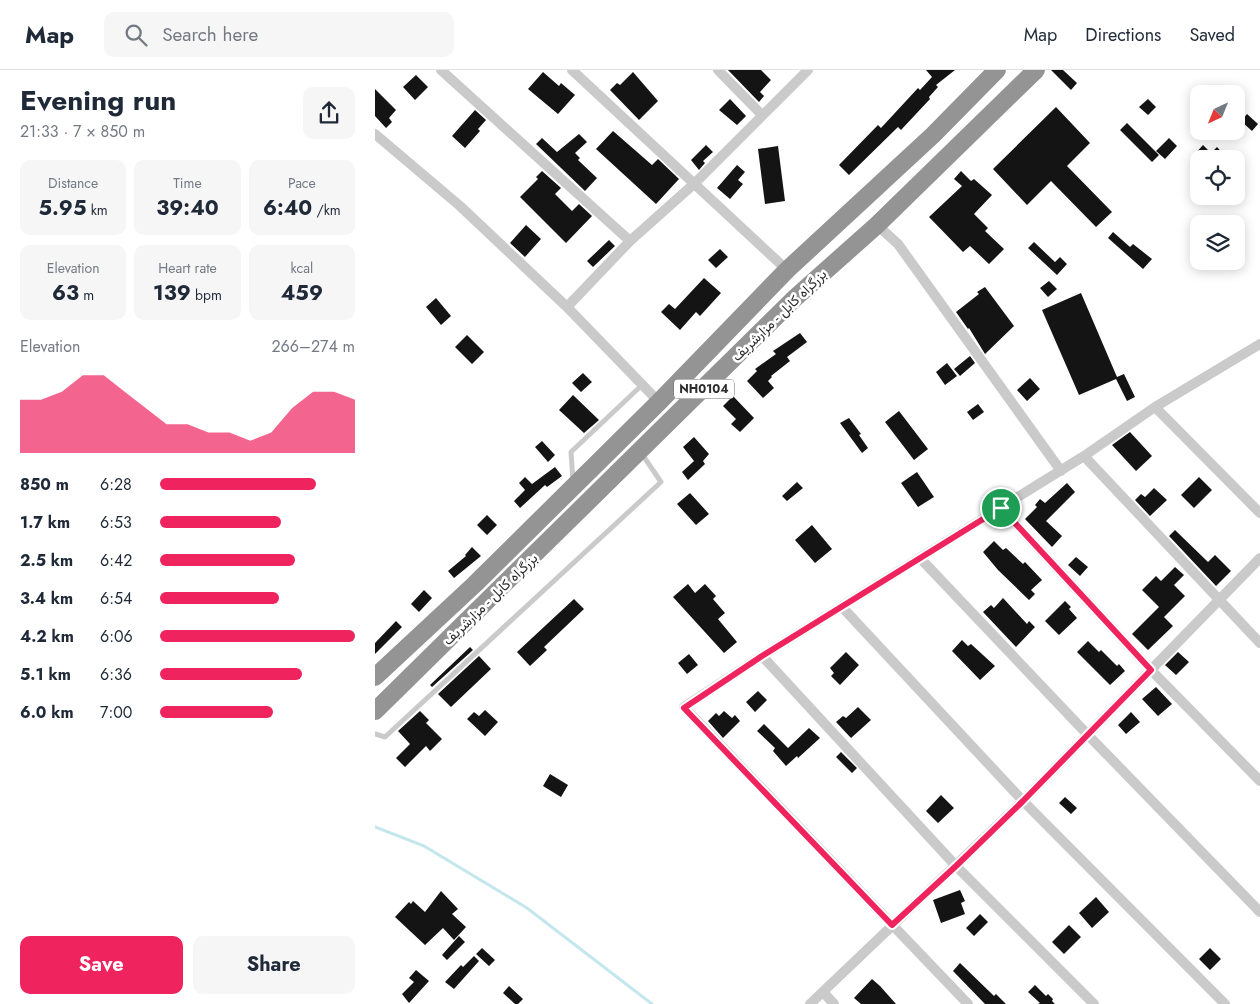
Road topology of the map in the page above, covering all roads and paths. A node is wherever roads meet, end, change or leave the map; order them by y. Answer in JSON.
{"nodes":[{"id":1,"x":441,"y":70,"type":"edge"},
{"id":2,"x":572,"y":70,"type":"edge"},
{"id":3,"x":718,"y":70,"type":"edge"},
{"id":4,"x":808,"y":70,"type":"edge"},
{"id":5,"x":997,"y":70,"type":"edge"},
{"id":6,"x":1037,"y":70,"type":"edge"},
{"id":7,"x":762,"y":115,"type":"junction"},
{"id":8,"x":375,"y":134,"type":"edge"},
{"id":9,"x":695,"y":183,"type":"junction"},
{"id":10,"x":877,"y":225,"type":"junction"},
{"id":11,"x":630,"y":241,"type":"junction"},
{"id":12,"x":787,"y":270,"type":"junction"},
{"id":13,"x":567,"y":307,"type":"junction"},
{"id":14,"x":1260,"y":344,"type":"edge"},
{"id":15,"x":642,"y":384,"type":"junction"},
{"id":16,"x":659,"y":402,"type":"junction"},
{"id":17,"x":1155,"y":407,"type":"junction"},
{"id":18,"x":641,"y":451,"type":"junction"},
{"id":19,"x":1085,"y":456,"type":"junction"},
{"id":20,"x":1061,"y":471,"type":"junction"},
{"id":21,"x":573,"y":487,"type":"junction"},
{"id":22,"x":1001,"y":508,"type":"junction"},
{"id":23,"x":1260,"y":513,"type":"edge"},
{"id":24,"x":920,"y":558,"type":"junction"},
{"id":25,"x":1260,"y":558,"type":"edge"},
{"id":26,"x":1219,"y":600,"type":"junction"},
{"id":27,"x":841,"y":607,"type":"junction"},
{"id":28,"x":1260,"y":643,"type":"edge"},
{"id":29,"x":762,"y":656,"type":"junction"},
{"id":30,"x":1151,"y":670,"type":"junction"},
{"id":31,"x":375,"y":677,"type":"edge"},
{"id":32,"x":375,"y":711,"type":"edge"},
{"id":33,"x":375,"y":734,"type":"edge"},
{"id":34,"x":1087,"y":734,"type":"junction"},
{"id":35,"x":1260,"y":781,"type":"edge"},
{"id":36,"x":1023,"y":801,"type":"junction"},
{"id":37,"x":956,"y":866,"type":"junction"},
{"id":38,"x":1260,"y":912,"type":"edge"},
{"id":39,"x":892,"y":925,"type":"junction"},
{"id":40,"x":823,"y":992,"type":"junction"},
{"id":41,"x":810,"y":1004,"type":"edge"},
{"id":42,"x":835,"y":1004,"type":"edge"},
{"id":43,"x":969,"y":1004,"type":"edge"},
{"id":44,"x":1094,"y":1004,"type":"edge"},
{"id":45,"x":1225,"y":1004,"type":"edge"}],
"edges":[{"from":1,"to":11,"type":"street"},
{"from":2,"to":9,"type":"street"},
{"from":3,"to":7,"type":"street"},
{"from":4,"to":7,"type":"street"},
{"from":5,"to":12,"type":"highway","name":"بزرگراه کابل - مزارشریف","number":"NH0104"},
{"from":6,"to":10,"type":"highway","name":"بزرگراه کابل - مزارشریف","number":"NH0104"},
{"from":7,"to":9,"type":"street"},
{"from":8,"to":13,"type":"street"},
{"from":9,"to":11,"type":"street"},
{"from":9,"to":12,"type":"street"},
{"from":10,"to":18,"type":"highway","name":"بزرگراه کابل - مزارشریف","number":"NH0104"},
{"from":10,"to":20,"type":"street"},
{"from":11,"to":13,"type":"street"},
{"from":12,"to":16,"type":"highway","name":"بزرگراه کابل - مزارشریف","number":"NH0104"},
{"from":13,"to":15,"type":"street"},
{"from":14,"to":17,"type":"street"},
{"from":15,"to":16,"type":"street"},
{"from":15,"to":21,"type":"lane"},
{"from":16,"to":21,"type":"highway","name":"بزرگراه کابل - مزارشریف","number":"NH0104"},
{"from":17,"to":19,"type":"street"},
{"from":17,"to":23,"type":"street"},
{"from":18,"to":32,"type":"highway","name":"بزرگراه کابل - مزارشریف","number":"NH0104"},
{"from":18,"to":33,"type":"lane"},
{"from":19,"to":20,"type":"street"},
{"from":19,"to":26,"type":"street"},
{"from":20,"to":22,"type":"street"},
{"from":21,"to":31,"type":"highway","name":"بزرگراه کابل - مزارشریف","number":"NH0104"},
{"from":22,"to":24,"type":"street"},
{"from":22,"to":30,"type":"street"},
{"from":24,"to":27,"type":"street"},
{"from":24,"to":34,"type":"street"},
{"from":25,"to":26,"type":"street"},
{"from":26,"to":28,"type":"street"},
{"from":26,"to":30,"type":"street"},
{"from":27,"to":29,"type":"street"},
{"from":27,"to":36,"type":"street"},
{"from":29,"to":37,"type":"street"},
{"from":29,"to":39,"type":"street"},
{"from":30,"to":34,"type":"street"},
{"from":30,"to":35,"type":"street"},
{"from":34,"to":36,"type":"street"},
{"from":34,"to":38,"type":"street"},
{"from":36,"to":37,"type":"street"},
{"from":36,"to":45,"type":"street"},
{"from":37,"to":39,"type":"street"},
{"from":37,"to":44,"type":"street"},
{"from":39,"to":40,"type":"street"},
{"from":39,"to":43,"type":"street"},
{"from":40,"to":41,"type":"street"},
{"from":40,"to":42,"type":"street"}]}
